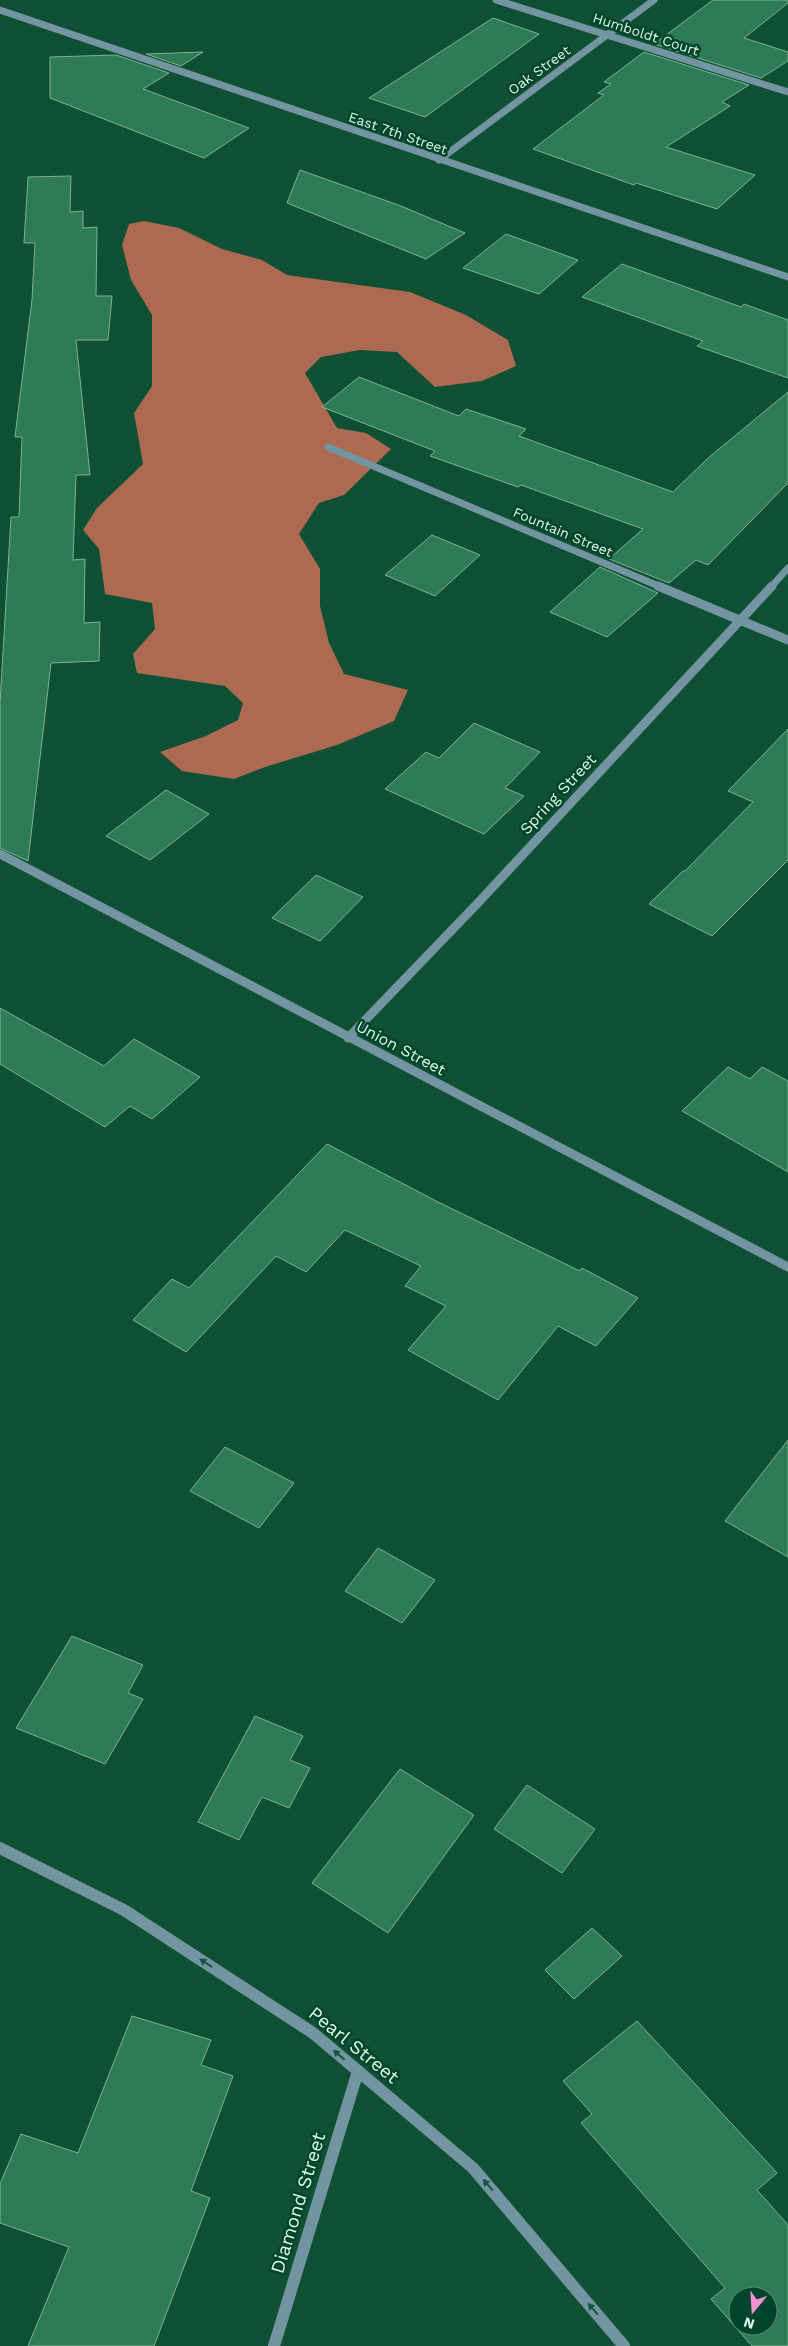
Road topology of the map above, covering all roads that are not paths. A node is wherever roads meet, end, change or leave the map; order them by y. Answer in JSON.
{"nodes":[{"id":1,"x":496,"y":0,"type":"edge"},
{"id":2,"x":654,"y":0,"type":"edge"},
{"id":3,"x":0,"y":10,"type":"edge"},
{"id":4,"x":609,"y":35,"type":"junction"},
{"id":5,"x":788,"y":92,"type":"edge"},
{"id":6,"x":439,"y":160,"type":"junction"},
{"id":7,"x":788,"y":277,"type":"edge"},
{"id":8,"x":328,"y":447,"type":"dead end"},
{"id":9,"x":788,"y":568,"type":"edge"},
{"id":10,"x":740,"y":620,"type":"junction"},
{"id":11,"x":788,"y":640,"type":"edge"},
{"id":12,"x":0,"y":854,"type":"edge"},
{"id":13,"x":348,"y":1038,"type":"junction"},
{"id":14,"x":788,"y":1267,"type":"edge"},
{"id":15,"x":0,"y":1848,"type":"edge"},
{"id":16,"x":358,"y":2071,"type":"junction"},
{"id":17,"x":274,"y":2346,"type":"edge"},
{"id":18,"x":624,"y":2346,"type":"edge"}],
"edges":[{"from":1,"to":4,"type":"street","name":"Humboldt Court"},
{"from":2,"to":4,"type":"street","name":"Oak Street"},
{"from":3,"to":6,"type":"street","name":"East 7th Street"},
{"from":4,"to":5,"type":"street","name":"Humboldt Court"},
{"from":4,"to":6,"type":"street","name":"Oak Street"},
{"from":6,"to":7,"type":"street","name":"East 7th Street"},
{"from":8,"to":10,"type":"street","name":"Fountain Street"},
{"from":9,"to":10,"type":"street","name":"Spring Street"},
{"from":10,"to":11,"type":"street","name":"Fountain Street"},
{"from":10,"to":13,"type":"street","name":"Spring Street"},
{"from":12,"to":13,"type":"street","name":"Union Street"},
{"from":13,"to":14,"type":"street","name":"Union Street"},
{"from":16,"to":15,"type":"street","name":"Pearl Street","one_way":true},
{"from":16,"to":17,"type":"street","name":"Diamond Street"},
{"from":18,"to":16,"type":"street","name":"Pearl Street","one_way":true}]}
